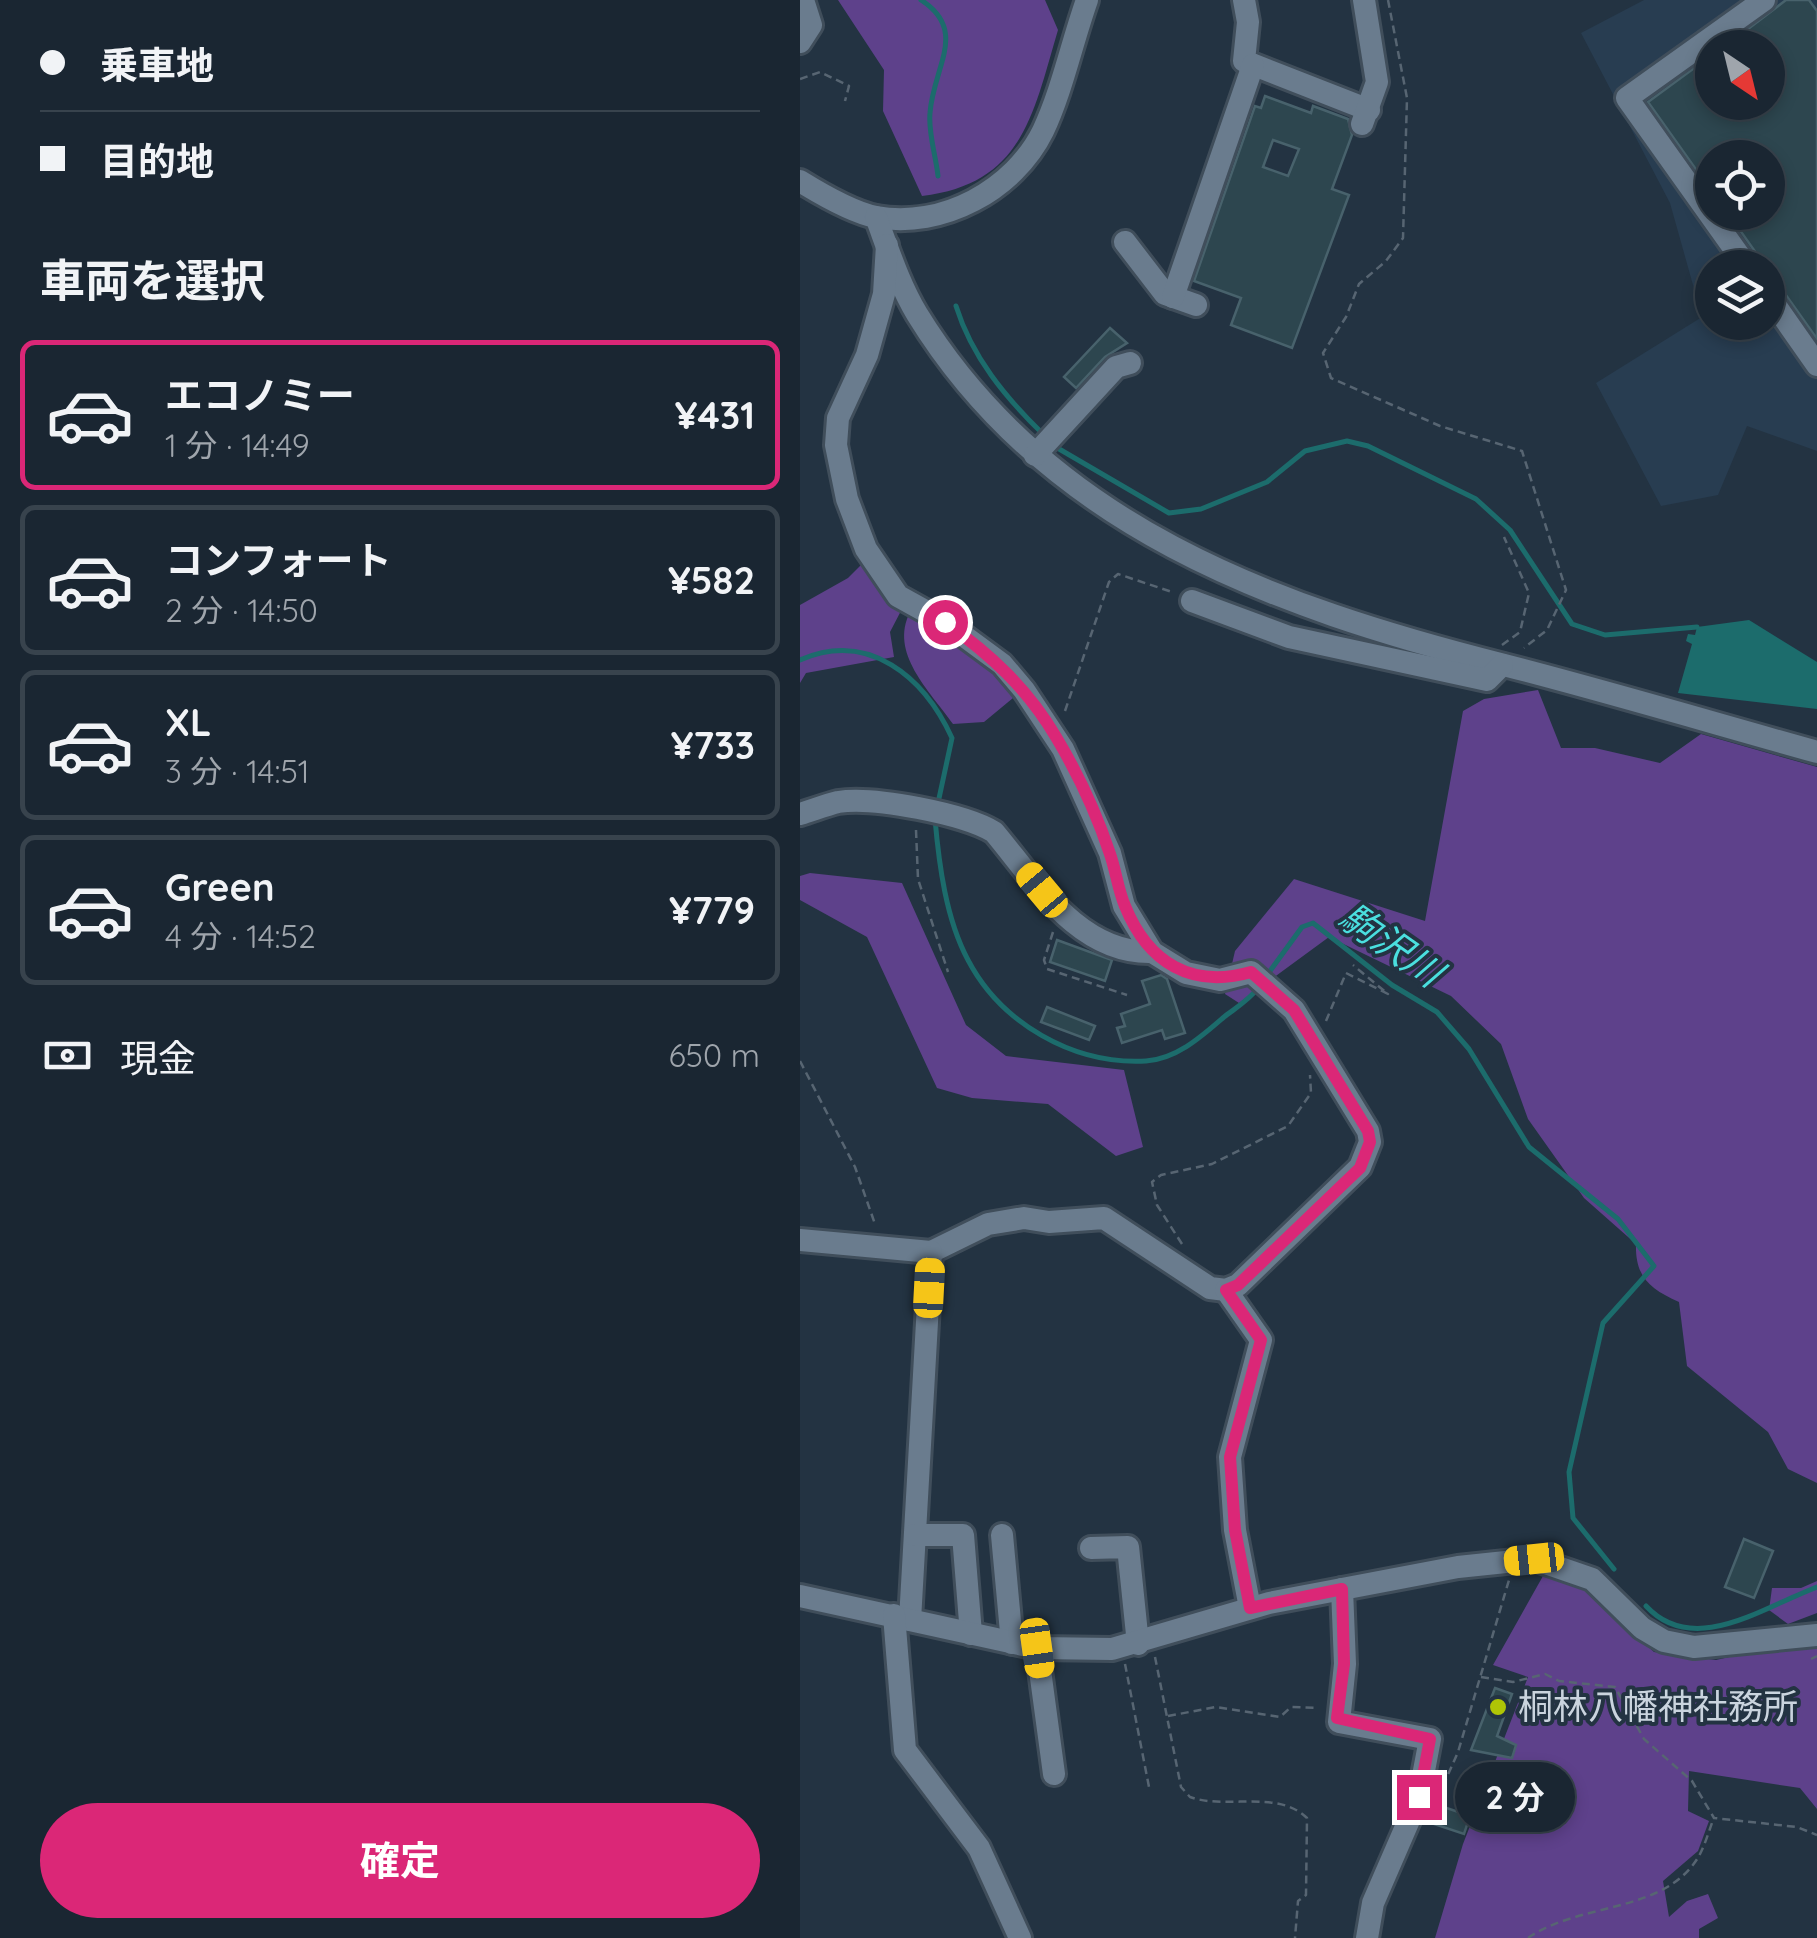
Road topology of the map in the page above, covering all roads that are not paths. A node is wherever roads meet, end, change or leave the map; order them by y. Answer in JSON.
{"nodes":[{"id":1,"x":803,"y":0,"type":"edge"},
{"id":2,"x":1086,"y":0,"type":"edge"},
{"id":3,"x":1244,"y":0,"type":"edge"},
{"id":4,"x":1364,"y":0,"type":"edge"},
{"id":5,"x":1764,"y":0,"type":"edge"},
{"id":6,"x":800,"y":42,"type":"edge"},
{"id":7,"x":1253,"y":64,"type":"junction"},
{"id":8,"x":800,"y":181,"type":"edge"},
{"id":9,"x":876,"y":216,"type":"junction"},
{"id":10,"x":1125,"y":242,"type":"dead end"},
{"id":11,"x":887,"y":246,"type":"junction"},
{"id":12,"x":1735,"y":250,"type":"edge"},
{"id":13,"x":1173,"y":296,"type":"junction"},
{"id":14,"x":1196,"y":304,"type":"dead end"},
{"id":15,"x":1785,"y":319,"type":"edge"},
{"id":16,"x":1130,"y":363,"type":"dead end"},
{"id":17,"x":1817,"y":364,"type":"edge"},
{"id":18,"x":1044,"y":445,"type":"junction"},
{"id":19,"x":1192,"y":601,"type":"road end"},
{"id":20,"x":1492,"y":662,"type":"junction"},
{"id":21,"x":1817,"y":752,"type":"edge"},
{"id":22,"x":800,"y":814,"type":"edge"},
{"id":23,"x":1152,"y":952,"type":"junction"},
{"id":24,"x":800,"y":1240,"type":"edge"},
{"id":25,"x":931,"y":1252,"type":"junction"},
{"id":26,"x":1226,"y":1290,"type":"junction"},
{"id":27,"x":915,"y":1534,"type":"junction"},
{"id":28,"x":1002,"y":1535,"type":"dead end"},
{"id":29,"x":1091,"y":1548,"type":"dead end"},
{"id":30,"x":1342,"y":1589,"type":"junction"},
{"id":31,"x":800,"y":1596,"type":"edge"},
{"id":32,"x":1250,"y":1608,"type":"junction"},
{"id":33,"x":902,"y":1618,"type":"junction"},
{"id":34,"x":971,"y":1634,"type":"junction"},
{"id":35,"x":1817,"y":1635,"type":"edge"},
{"id":36,"x":1012,"y":1643,"type":"junction"},
{"id":37,"x":1137,"y":1644,"type":"junction"},
{"id":38,"x":1037,"y":1648,"type":"junction"},
{"id":39,"x":1054,"y":1774,"type":"dead end"},
{"id":40,"x":1020,"y":1938,"type":"edge"},
{"id":41,"x":1367,"y":1938,"type":"edge"}],
"edges":[{"from":1,"to":6,"type":"street"},
{"from":2,"to":9,"type":"street"},
{"from":3,"to":7,"type":"street"},
{"from":4,"to":7,"type":"street"},
{"from":5,"to":12,"type":"street"},
{"from":7,"to":13,"type":"street"},
{"from":8,"to":9,"type":"street"},
{"from":9,"to":11,"type":"street"},
{"from":10,"to":13,"type":"street"},
{"from":11,"to":18,"type":"street"},
{"from":11,"to":23,"type":"street"},
{"from":13,"to":14,"type":"street"},
{"from":15,"to":17,"type":"street"},
{"from":16,"to":18,"type":"street"},
{"from":18,"to":20,"type":"street"},
{"from":19,"to":20,"type":"street"},
{"from":20,"to":21,"type":"street"},
{"from":22,"to":23,"type":"street"},
{"from":23,"to":26,"type":"street"},
{"from":24,"to":25,"type":"street"},
{"from":25,"to":26,"type":"street"},
{"from":25,"to":27,"type":"street"},
{"from":26,"to":32,"type":"street"},
{"from":27,"to":33,"type":"street"},
{"from":27,"to":34,"type":"street"},
{"from":28,"to":36,"type":"street"},
{"from":29,"to":37,"type":"street"},
{"from":30,"to":32,"type":"street"},
{"from":30,"to":35,"type":"street"},
{"from":30,"to":41,"type":"street"},
{"from":31,"to":33,"type":"street"},
{"from":32,"to":37,"type":"street"},
{"from":33,"to":34,"type":"street"},
{"from":33,"to":40,"type":"street"},
{"from":34,"to":36,"type":"street"},
{"from":36,"to":38,"type":"street"},
{"from":37,"to":38,"type":"street"},
{"from":38,"to":39,"type":"street"}]}
